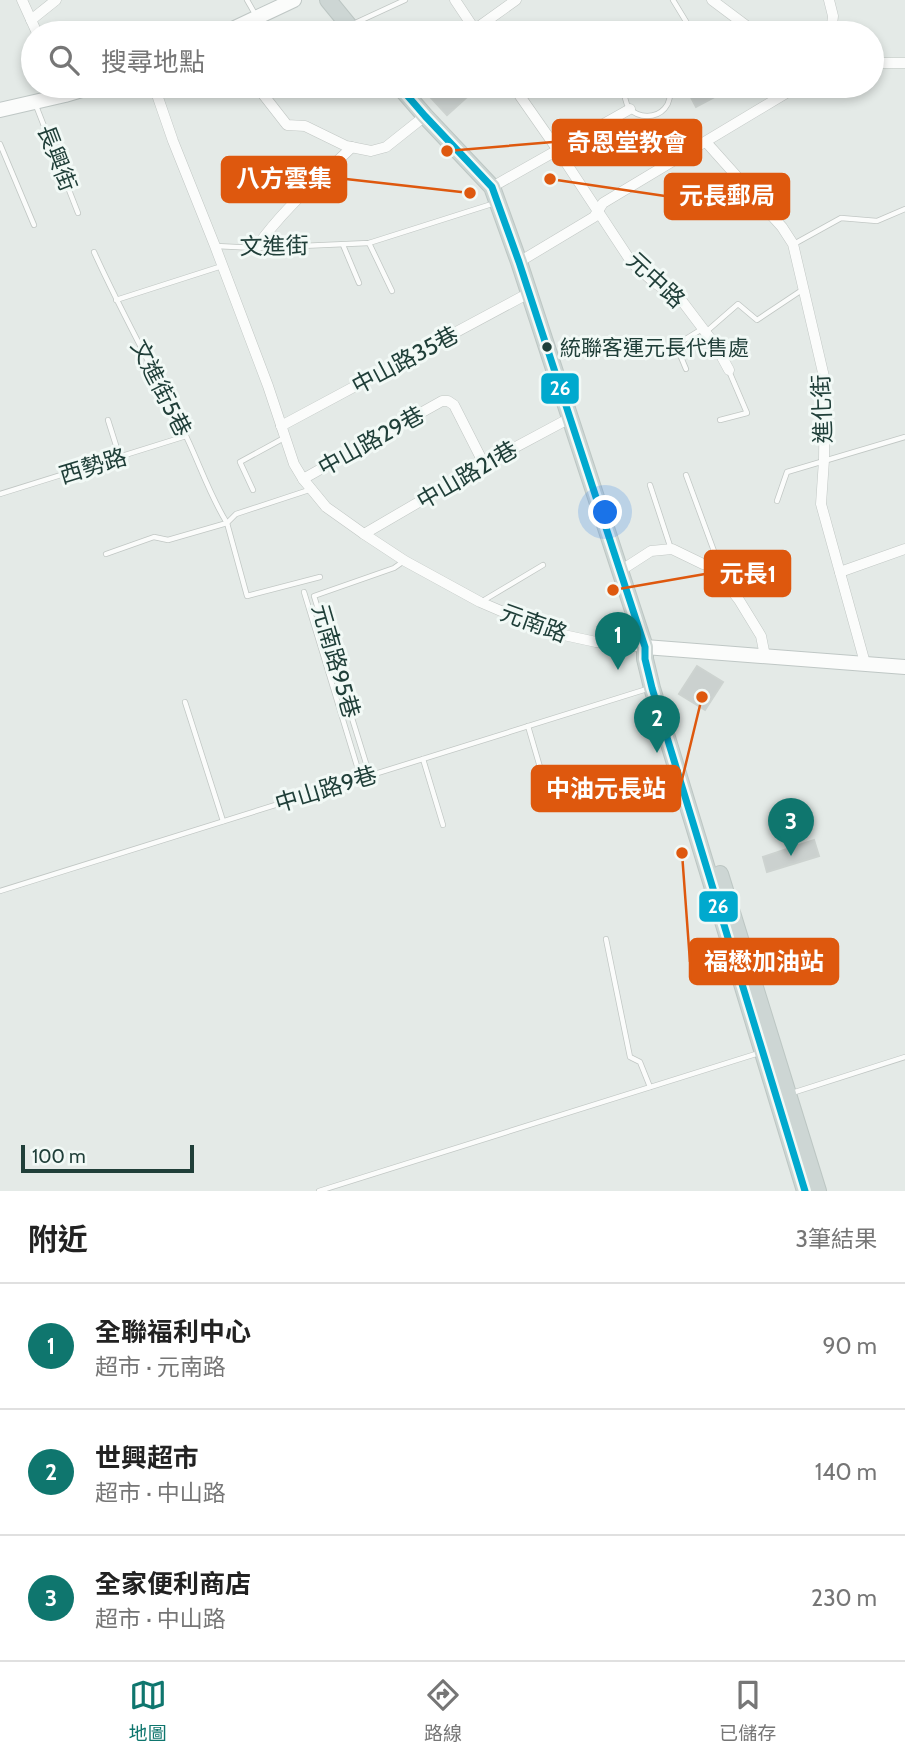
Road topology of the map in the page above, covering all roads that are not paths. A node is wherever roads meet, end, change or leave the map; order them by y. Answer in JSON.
{"nodes":[{"id":1,"x":22,"y":0,"type":"edge"},
{"id":2,"x":56,"y":0,"type":"edge"},
{"id":3,"x":247,"y":0,"type":"edge"},
{"id":4,"x":295,"y":0,"type":"edge"},
{"id":5,"x":328,"y":0,"type":"edge"},
{"id":6,"x":405,"y":0,"type":"edge"},
{"id":7,"x":455,"y":0,"type":"edge"},
{"id":8,"x":516,"y":0,"type":"edge"},
{"id":9,"x":673,"y":0,"type":"edge"},
{"id":10,"x":712,"y":0,"type":"edge"},
{"id":11,"x":829,"y":0,"type":"edge"},
{"id":12,"x":258,"y":18,"type":"junction"},
{"id":13,"x":31,"y":20,"type":"joint"},
{"id":14,"x":251,"y":21,"type":"edge"},
{"id":15,"x":345,"y":21,"type":"edge"},
{"id":16,"x":368,"y":21,"type":"edge"},
{"id":17,"x":467,"y":21,"type":"edge"},
{"id":18,"x":488,"y":21,"type":"edge"},
{"id":19,"x":686,"y":21,"type":"edge"},
{"id":20,"x":740,"y":21,"type":"edge"},
{"id":21,"x":832,"y":21,"type":"edge"},
{"id":22,"x":905,"y":62,"type":"edge"},
{"id":23,"x":884,"y":63,"type":"edge"},
{"id":24,"x":44,"y":98,"type":"edge"},
{"id":25,"x":158,"y":98,"type":"edge"},
{"id":26,"x":266,"y":98,"type":"edge"},
{"id":27,"x":412,"y":98,"type":"edge"},
{"id":28,"x":521,"y":98,"type":"edge"},
{"id":29,"x":625,"y":98,"type":"edge"},
{"id":30,"x":670,"y":98,"type":"edge"},
{"id":31,"x":778,"y":98,"type":"edge"},
{"id":32,"x":35,"y":102,"type":"junction"},
{"id":33,"x":630,"y":109,"type":"junction"},
{"id":34,"x":0,"y":110,"type":"edge"},
{"id":35,"x":425,"y":116,"type":"junction"},
{"id":36,"x":706,"y":142,"type":"junction"},
{"id":37,"x":0,"y":144,"type":"edge"},
{"id":38,"x":352,"y":147,"type":"junction"},
{"id":39,"x":557,"y":149,"type":"junction"},
{"id":40,"x":495,"y":195,"type":"junction"},
{"id":41,"x":905,"y":209,"type":"edge"},
{"id":42,"x":598,"y":211,"type":"junction"},
{"id":43,"x":78,"y":214,"type":"dead end"},
{"id":44,"x":34,"y":225,"type":"dead end"},
{"id":45,"x":369,"y":243,"type":"junction"},
{"id":46,"x":793,"y":244,"type":"junction"},
{"id":47,"x":343,"y":245,"type":"junction"},
{"id":48,"x":215,"y":246,"type":"junction"},
{"id":49,"x":256,"y":248,"type":"junction"},
{"id":50,"x":94,"y":252,"type":"dead end"},
{"id":51,"x":519,"y":262,"type":"junction"},
{"id":52,"x":223,"y":266,"type":"junction"},
{"id":53,"x":359,"y":283,"type":"dead end"},
{"id":54,"x":803,"y":289,"type":"junction"},
{"id":55,"x":392,"y":291,"type":"dead end"},
{"id":56,"x":529,"y":293,"type":"junction"},
{"id":57,"x":116,"y":300,"type":"junction"},
{"id":58,"x":704,"y":330,"type":"junction"},
{"id":59,"x":686,"y":369,"type":"dead end"},
{"id":60,"x":729,"y":370,"type":"joint"},
{"id":61,"x":570,"y":418,"type":"junction"},
{"id":62,"x":108,"y":420,"type":"dead end"},
{"id":63,"x":720,"y":420,"type":"dead end"},
{"id":64,"x":281,"y":426,"type":"junction"},
{"id":65,"x":186,"y":436,"type":"junction"},
{"id":66,"x":905,"y":437,"type":"edge"},
{"id":67,"x":285,"y":438,"type":"junction"},
{"id":68,"x":120,"y":458,"type":"junction"},
{"id":69,"x":824,"y":460,"type":"junction"},
{"id":70,"x":484,"y":464,"type":"junction"},
{"id":71,"x":686,"y":475,"type":"dead end"},
{"id":72,"x":303,"y":479,"type":"junction"},
{"id":73,"x":650,"y":485,"type":"dead end"},
{"id":74,"x":312,"y":489,"type":"junction"},
{"id":75,"x":253,"y":490,"type":"dead end"},
{"id":76,"x":0,"y":494,"type":"edge"},
{"id":77,"x":777,"y":501,"type":"dead end"},
{"id":78,"x":227,"y":523,"type":"junction"},
{"id":79,"x":364,"y":534,"type":"junction"},
{"id":80,"x":672,"y":549,"type":"junction"},
{"id":81,"x":905,"y":549,"type":"edge"},
{"id":82,"x":106,"y":554,"type":"dead end"},
{"id":83,"x":405,"y":561,"type":"junction"},
{"id":84,"x":543,"y":565,"type":"dead end"},
{"id":85,"x":714,"y":566,"type":"junction"},
{"id":86,"x":620,"y":570,"type":"junction"},
{"id":87,"x":840,"y":572,"type":"junction"},
{"id":88,"x":320,"y":577,"type":"dead end"},
{"id":89,"x":304,"y":592,"type":"dead end"},
{"id":90,"x":480,"y":602,"type":"junction"},
{"id":91,"x":645,"y":647,"type":"junction"},
{"id":92,"x":765,"y":656,"type":"junction"},
{"id":93,"x":865,"y":663,"type":"junction"},
{"id":94,"x":905,"y":667,"type":"edge"},
{"id":95,"x":652,"y":688,"type":"junction"},
{"id":96,"x":186,"y":702,"type":"dead end"},
{"id":97,"x":528,"y":726,"type":"junction"},
{"id":98,"x":423,"y":759,"type":"junction"},
{"id":99,"x":370,"y":776,"type":"junction"},
{"id":100,"x":361,"y":779,"type":"junction"},
{"id":101,"x":550,"y":798,"type":"dead end"},
{"id":102,"x":223,"y":821,"type":"junction"},
{"id":103,"x":443,"y":825,"type":"dead end"},
{"id":104,"x":0,"y":891,"type":"edge"},
{"id":105,"x":606,"y":939,"type":"dead end"},
{"id":106,"x":768,"y":1051,"type":"junction"},
{"id":107,"x":905,"y":1057,"type":"edge"},
{"id":108,"x":650,"y":1087,"type":"junction"},
{"id":109,"x":783,"y":1097,"type":"junction"},
{"id":110,"x":319,"y":1191,"type":"edge"},
{"id":111,"x":806,"y":1191,"type":"edge"},
{"id":112,"x":818,"y":1191,"type":"edge"}],
"edges":[{"from":1,"to":13,"type":"street"},
{"from":2,"to":13,"type":"street"},
{"from":3,"to":12,"type":"lane"},
{"from":4,"to":12,"type":"street"},
{"from":5,"to":15,"type":"main road"},
{"from":6,"to":16,"type":"lane"},
{"from":7,"to":17,"type":"street"},
{"from":8,"to":18,"type":"street"},
{"from":9,"to":19,"type":"lane"},
{"from":10,"to":20,"type":"street"},
{"from":11,"to":21,"type":"street"},
{"from":12,"to":14,"type":"street"},
{"from":22,"to":23,"type":"street"},
{"from":24,"to":32,"type":"street"},
{"from":25,"to":48,"type":"street","name":"文進街"},
{"from":26,"to":38,"type":"street"},
{"from":27,"to":35,"type":"main road"},
{"from":28,"to":39,"type":"street","name":"元中路"},
{"from":29,"to":33,"type":"lane"},
{"from":30,"to":33,"type":"lane"},
{"from":31,"to":36,"type":"street"},
{"from":32,"to":34,"type":"street"},
{"from":32,"to":43,"type":"lane","name":"長興街"},
{"from":33,"to":39,"type":"street"},
{"from":35,"to":38,"type":"street"},
{"from":35,"to":40,"type":"main road"},
{"from":36,"to":42,"type":"street"},
{"from":36,"to":46,"type":"street","name":"進化街"},
{"from":37,"to":44,"type":"lane"},
{"from":38,"to":49,"type":"street"},
{"from":39,"to":40,"type":"street"},
{"from":39,"to":42,"type":"street","name":"元中路"},
{"from":40,"to":45,"type":"lane","name":"文進街"},
{"from":40,"to":51,"type":"main road"},
{"from":41,"to":46,"type":"lane"},
{"from":42,"to":51,"type":"street"},
{"from":42,"to":58,"type":"street","name":"元中路"},
{"from":45,"to":47,"type":"lane","name":"文進街"},
{"from":45,"to":55,"type":"lane"},
{"from":46,"to":54,"type":"street","name":"進化街"},
{"from":47,"to":49,"type":"lane","name":"文進街"},
{"from":47,"to":53,"type":"lane"},
{"from":48,"to":49,"type":"lane","name":"文進街"},
{"from":48,"to":52,"type":"street"},
{"from":50,"to":57,"type":"lane","name":"文進街5巷"},
{"from":51,"to":56,"type":"main road"},
{"from":52,"to":57,"type":"lane"},
{"from":52,"to":64,"type":"street"},
{"from":54,"to":58,"type":"lane"},
{"from":54,"to":69,"type":"street","name":"進化街"},
{"from":56,"to":61,"type":"main road"},
{"from":56,"to":64,"type":"street","name":"中山路35巷"},
{"from":57,"to":65,"type":"lane","name":"文進街5巷"},
{"from":58,"to":59,"type":"lane"},
{"from":58,"to":60,"type":"street","name":"元中路"},
{"from":60,"to":63,"type":"lane"},
{"from":61,"to":70,"type":"street","name":"中山路21巷"},
{"from":61,"to":86,"type":"main road"},
{"from":62,"to":68,"type":"lane"},
{"from":64,"to":67,"type":"street","name":"元南路"},
{"from":65,"to":68,"type":"lane","name":"西勢路"},
{"from":65,"to":78,"type":"lane","name":"文進街5巷"},
{"from":66,"to":69,"type":"lane"},
{"from":67,"to":72,"type":"street","name":"元南路"},
{"from":67,"to":75,"type":"lane"},
{"from":68,"to":76,"type":"lane","name":"西勢路"},
{"from":69,"to":77,"type":"lane"},
{"from":69,"to":87,"type":"street","name":"進化街"},
{"from":70,"to":72,"type":"street","name":"中山路29巷"},
{"from":70,"to":79,"type":"street","name":"中山路21巷"},
{"from":71,"to":85,"type":"lane"},
{"from":72,"to":74,"type":"street","name":"元南路"},
{"from":73,"to":80,"type":"lane"},
{"from":74,"to":78,"type":"lane"},
{"from":74,"to":79,"type":"street","name":"元南路"},
{"from":78,"to":82,"type":"lane"},
{"from":78,"to":88,"type":"lane","name":"文進街5巷"},
{"from":79,"to":83,"type":"street","name":"元南路"},
{"from":80,"to":85,"type":"street"},
{"from":80,"to":86,"type":"street"},
{"from":81,"to":87,"type":"street"},
{"from":83,"to":90,"type":"street","name":"元南路"},
{"from":83,"to":99,"type":"lane","name":"元南路95巷"},
{"from":84,"to":90,"type":"lane"},
{"from":85,"to":92,"type":"street"},
{"from":86,"to":91,"type":"main road"},
{"from":87,"to":93,"type":"street","name":"進化街"},
{"from":89,"to":100,"type":"lane"},
{"from":90,"to":91,"type":"street","name":"元南路"},
{"from":91,"to":92,"type":"street","name":"元南路"},
{"from":91,"to":95,"type":"main road"},
{"from":91,"to":106,"type":"main road"},
{"from":92,"to":93,"type":"street","name":"元南路"},
{"from":93,"to":94,"type":"street","name":"元南路"},
{"from":95,"to":97,"type":"lane","name":"中山路9巷"},
{"from":95,"to":106,"type":"main road"},
{"from":96,"to":102,"type":"lane"},
{"from":97,"to":98,"type":"lane","name":"中山路9巷"},
{"from":97,"to":101,"type":"lane"},
{"from":98,"to":99,"type":"lane","name":"中山路9巷"},
{"from":98,"to":103,"type":"lane"},
{"from":99,"to":100,"type":"lane","name":"中山路9巷"},
{"from":100,"to":102,"type":"lane","name":"中山路9巷"},
{"from":102,"to":104,"type":"lane","name":"中山路9巷"},
{"from":105,"to":108,"type":"lane"},
{"from":106,"to":108,"type":"lane"},
{"from":106,"to":109,"type":"main road"},
{"from":107,"to":109,"type":"lane"},
{"from":108,"to":110,"type":"lane"},
{"from":109,"to":111,"type":"main road"},
{"from":109,"to":112,"type":"main road"}]}
